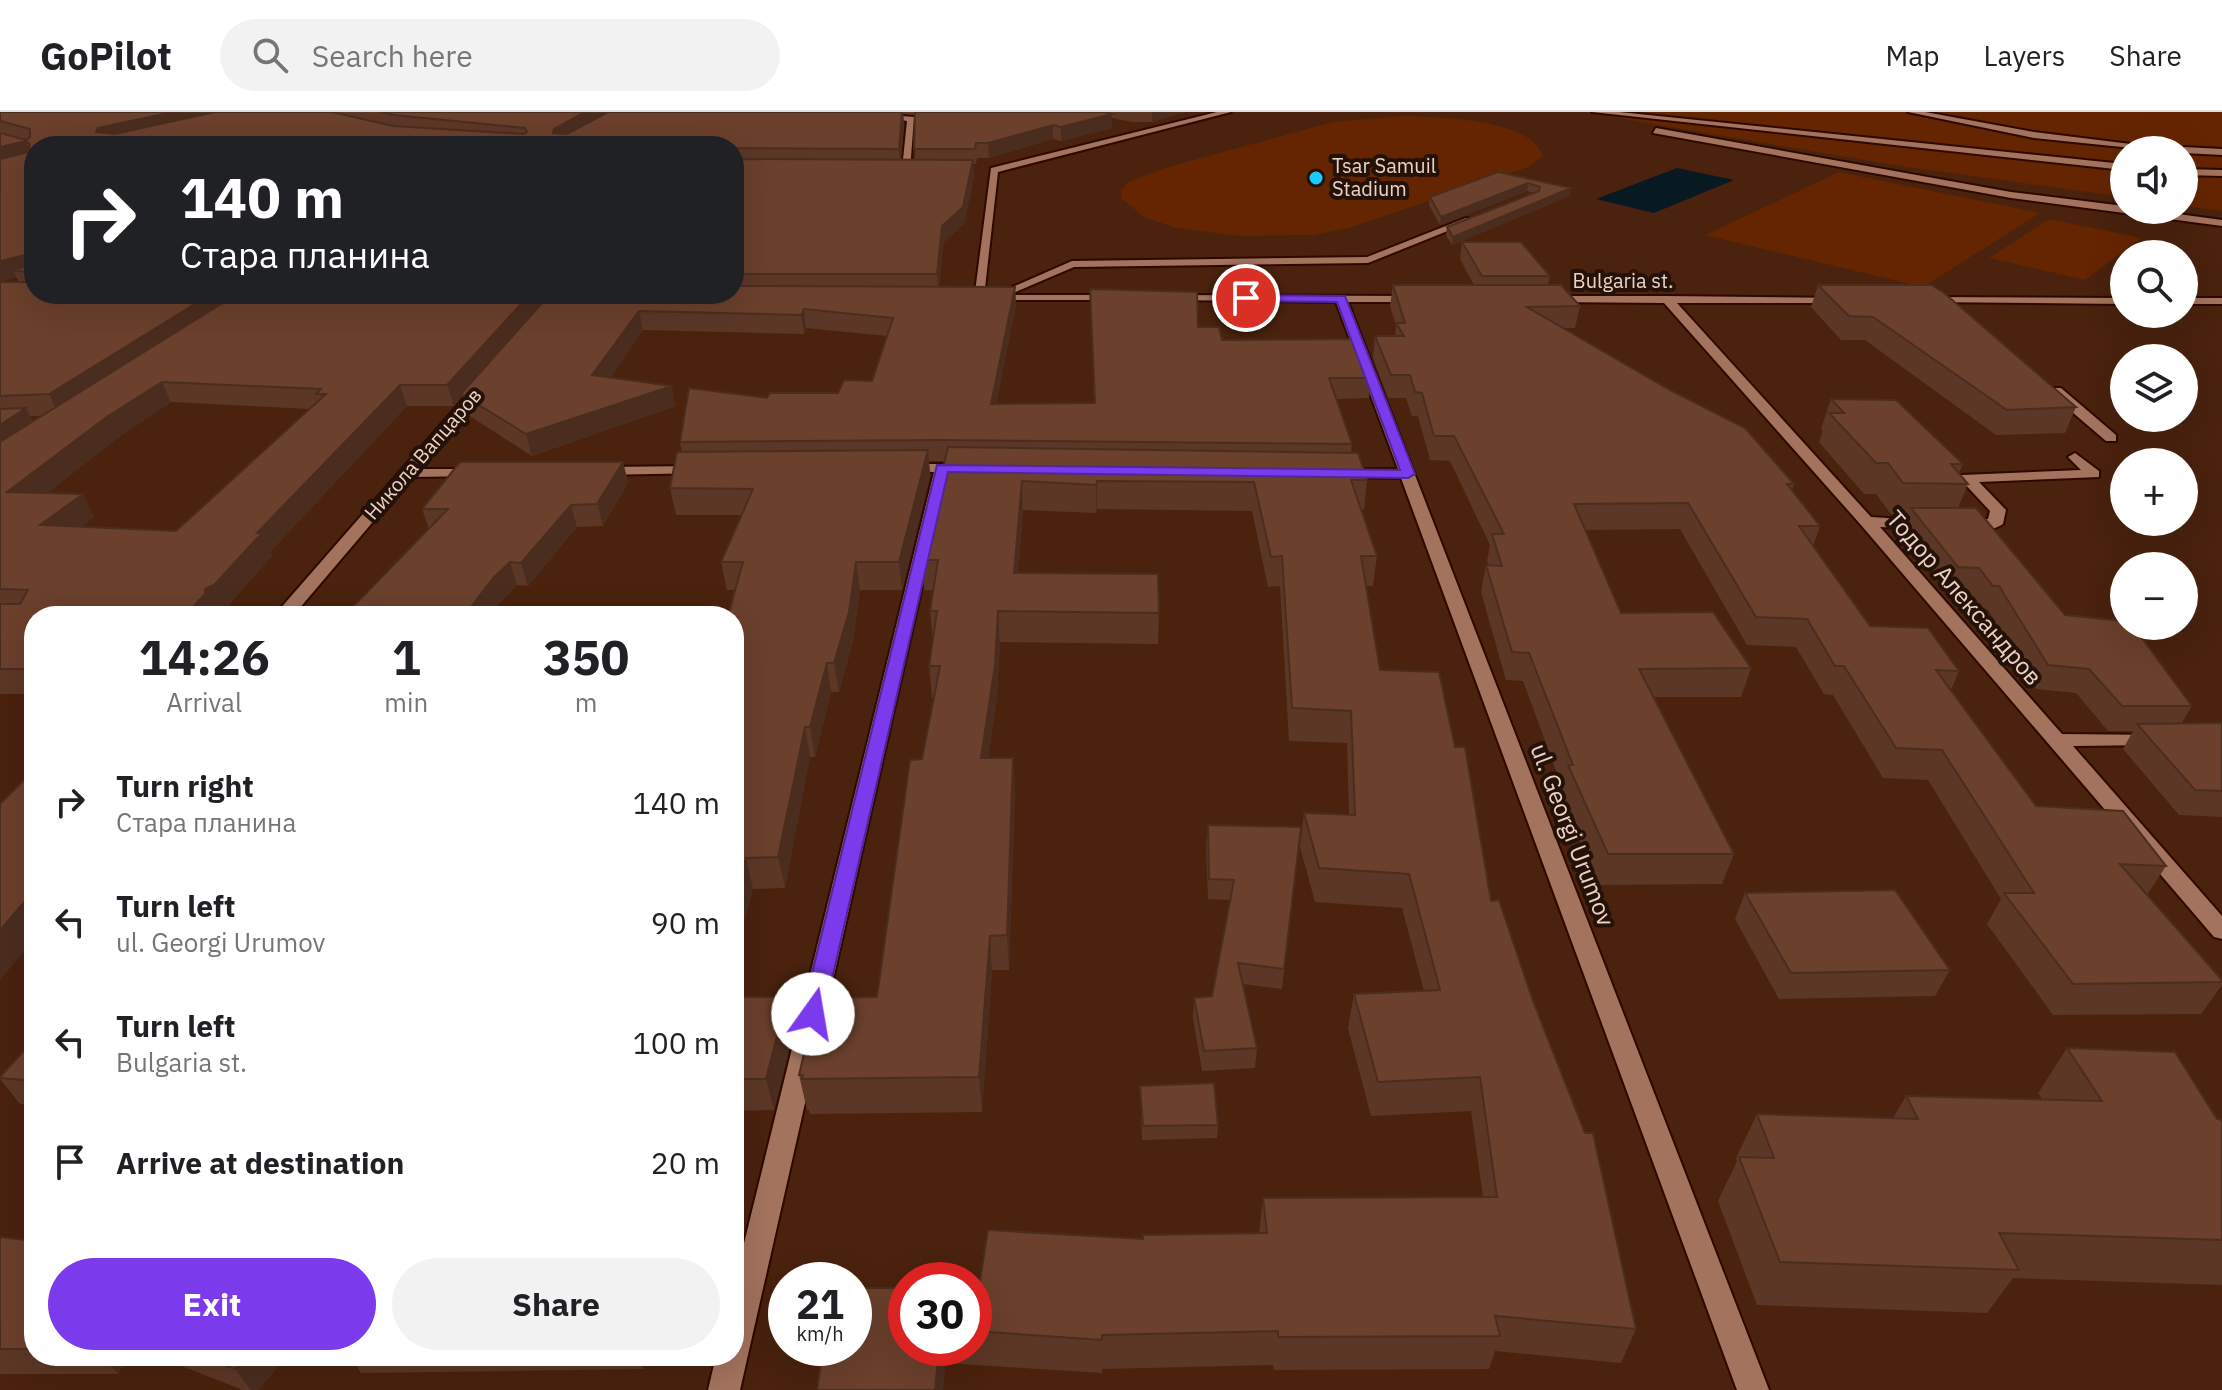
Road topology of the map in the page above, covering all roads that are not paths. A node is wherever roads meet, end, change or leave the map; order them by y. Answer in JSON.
{"nodes":[{"id":1,"x":857,"y":112,"type":"edge"},
{"id":2,"x":1227,"y":112,"type":"edge"},
{"id":3,"x":1596,"y":112,"type":"edge"},
{"id":4,"x":1912,"y":112,"type":"edge"},
{"id":5,"x":1118,"y":125,"type":"dead end"},
{"id":6,"x":1148,"y":131,"type":"junction"},
{"id":7,"x":1656,"y":131,"type":"dead end"},
{"id":8,"x":2110,"y":143,"type":"edge"},
{"id":9,"x":2198,"y":151,"type":"edge"},
{"id":10,"x":2222,"y":152,"type":"edge"},
{"id":11,"x":2110,"y":166,"type":"edge"},
{"id":12,"x":891,"y":169,"type":"edge"},
{"id":13,"x":907,"y":169,"type":"junction"},
{"id":14,"x":922,"y":169,"type":"edge"},
{"id":15,"x":979,"y":170,"type":"edge"},
{"id":16,"x":994,"y":170,"type":"junction"},
{"id":17,"x":2198,"y":172,"type":"edge"},
{"id":18,"x":2222,"y":173,"type":"edge"},
{"id":19,"x":2110,"y":208,"type":"edge"},
{"id":20,"x":1487,"y":213,"type":"edge"},
{"id":21,"x":2198,"y":220,"type":"edge"},
{"id":22,"x":2222,"y":223,"type":"edge"},
{"id":23,"x":962,"y":298,"type":"edge"},
{"id":24,"x":978,"y":298,"type":"junction"},
{"id":25,"x":993,"y":298,"type":"junction"},
{"id":26,"x":1136,"y":298,"type":"edge"},
{"id":27,"x":1167,"y":298,"type":"edge"},
{"id":28,"x":1341,"y":299,"type":"junction"},
{"id":29,"x":1435,"y":299,"type":"edge"},
{"id":30,"x":1528,"y":299,"type":"edge"},
{"id":31,"x":1667,"y":299,"type":"junction"},
{"id":32,"x":1856,"y":300,"type":"edge"},
{"id":33,"x":1919,"y":300,"type":"edge"},
{"id":34,"x":1951,"y":301,"type":"junction"},
{"id":35,"x":2110,"y":301,"type":"edge"},
{"id":36,"x":2198,"y":301,"type":"edge"},
{"id":37,"x":2222,"y":301,"type":"edge"},
{"id":38,"x":1973,"y":319,"type":"edge"},
{"id":39,"x":498,"y":368,"type":"edge"},
{"id":40,"x":2041,"y":377,"type":"edge"},
{"id":41,"x":2111,"y":438,"type":"dead end"},
{"id":42,"x":2075,"y":457,"type":"dead end"},
{"id":43,"x":895,"y":468,"type":"edge"},
{"id":44,"x":942,"y":468,"type":"junction"},
{"id":45,"x":989,"y":469,"type":"edge"},
{"id":46,"x":722,"y":470,"type":"edge"},
{"id":47,"x":485,"y":472,"type":"edge"},
{"id":48,"x":580,"y":472,"type":"edge"},
{"id":49,"x":406,"y":473,"type":"junction"},
{"id":50,"x":1331,"y":473,"type":"edge"},
{"id":51,"x":1408,"y":474,"type":"junction"},
{"id":52,"x":1867,"y":522,"type":"junction"},
{"id":53,"x":292,"y":606,"type":"edge"},
{"id":54,"x":2176,"y":739,"type":"edge"},
{"id":55,"x":2054,"y":740,"type":"junction"},
{"id":56,"x":2222,"y":931,"type":"edge"},
{"id":57,"x":744,"y":1306,"type":"edge"},
{"id":58,"x":730,"y":1366,"type":"edge"},
{"id":59,"x":724,"y":1390,"type":"edge"},
{"id":60,"x":1753,"y":1390,"type":"edge"}],
"edges":[{"from":1,"to":13,"type":"street"},
{"from":2,"to":6,"type":"street"},
{"from":3,"to":11,"type":"street"},
{"from":4,"to":8,"type":"street"},
{"from":5,"to":6,"type":"street"},
{"from":6,"to":16,"type":"street"},
{"from":7,"to":19,"type":"street"},
{"from":9,"to":10,"type":"street"},
{"from":12,"to":13,"type":"street"},
{"from":13,"to":14,"type":"street"},
{"from":15,"to":16,"type":"street"},
{"from":16,"to":24,"type":"street"},
{"from":17,"to":18,"type":"street"},
{"from":20,"to":25,"type":"street"},
{"from":21,"to":22,"type":"street"},
{"from":23,"to":24,"type":"street"},
{"from":24,"to":25,"type":"street"},
{"from":25,"to":26,"type":"street"},
{"from":27,"to":28,"type":"street"},
{"from":28,"to":29,"type":"street"},
{"from":28,"to":51,"type":"street","name":"ul. Georgi Urumov"},
{"from":30,"to":31,"type":"street","name":"Bulgaria st."},
{"from":31,"to":32,"type":"street","name":"Bulgaria st."},
{"from":31,"to":52,"type":"street","name":"Тодор Александров"},
{"from":33,"to":34,"type":"street"},
{"from":34,"to":35,"type":"street"},
{"from":34,"to":38,"type":"street"},
{"from":36,"to":37,"type":"street"},
{"from":39,"to":49,"type":"street","name":"Никола Вапцаров"},
{"from":40,"to":41,"type":"street"},
{"from":42,"to":52,"type":"street"},
{"from":43,"to":44,"type":"street"},
{"from":44,"to":45,"type":"street"},
{"from":44,"to":57,"type":"street"},
{"from":46,"to":48,"type":"street"},
{"from":47,"to":49,"type":"street"},
{"from":49,"to":53,"type":"street","name":"Никола Вапцаров"},
{"from":50,"to":51,"type":"street"},
{"from":51,"to":60,"type":"street","name":"ul. Georgi Urumov"},
{"from":52,"to":55,"type":"street","name":"Тодор Александров"},
{"from":54,"to":55,"type":"street"},
{"from":55,"to":56,"type":"street","name":"Тодор Александров"},
{"from":58,"to":59,"type":"street"}]}
